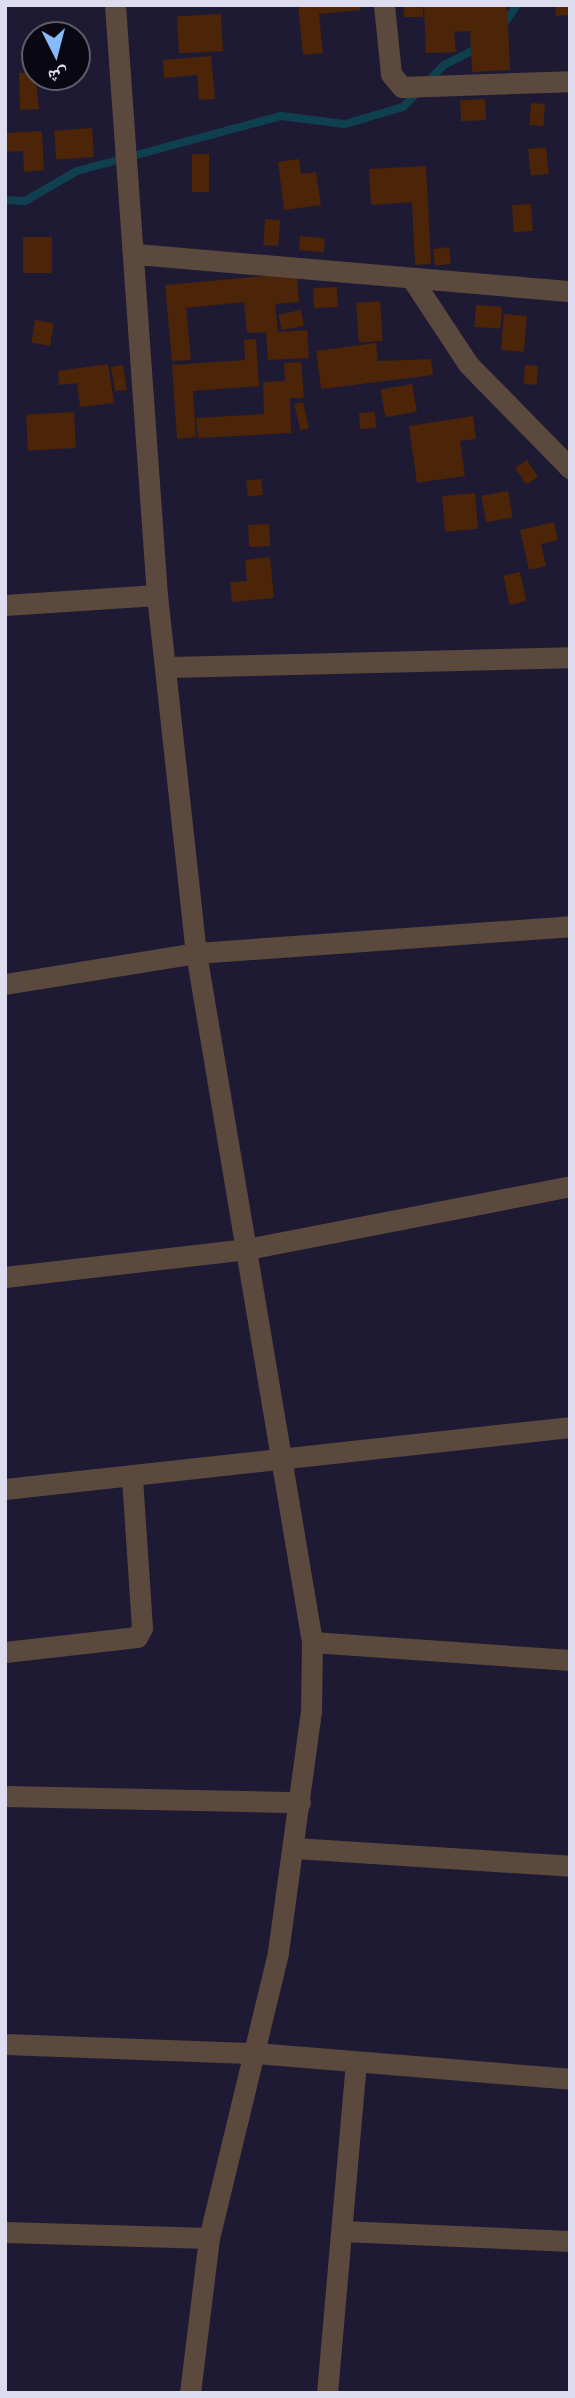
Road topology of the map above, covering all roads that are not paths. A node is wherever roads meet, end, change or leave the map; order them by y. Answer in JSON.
{"nodes":[{"id":1,"x":115,"y":5,"type":"edge"},
{"id":2,"x":384,"y":5,"type":"edge"},
{"id":3,"x":570,"y":81,"type":"edge"},
{"id":4,"x":136,"y":254,"type":"junction"},
{"id":5,"x":414,"y":282,"type":"junction"},
{"id":6,"x":570,"y":292,"type":"edge"},
{"id":7,"x":570,"y":468,"type":"edge"},
{"id":8,"x":157,"y":595,"type":"junction"},
{"id":9,"x":5,"y":606,"type":"edge"},
{"id":10,"x":570,"y":657,"type":"edge"},
{"id":11,"x":169,"y":667,"type":"junction"},
{"id":12,"x":570,"y":926,"type":"edge"},
{"id":13,"x":196,"y":953,"type":"junction"},
{"id":14,"x":5,"y":984,"type":"edge"},
{"id":15,"x":570,"y":1186,"type":"edge"},
{"id":16,"x":247,"y":1249,"type":"junction"},
{"id":17,"x":5,"y":1277,"type":"edge"},
{"id":18,"x":570,"y":1427,"type":"edge"},
{"id":19,"x":284,"y":1460,"type":"junction"},
{"id":20,"x":132,"y":1476,"type":"junction"},
{"id":21,"x":5,"y":1489,"type":"edge"},
{"id":22,"x":312,"y":1643,"type":"junction"},
{"id":23,"x":5,"y":1652,"type":"edge"},
{"id":24,"x":570,"y":1661,"type":"edge"},
{"id":25,"x":5,"y":1796,"type":"edge"},
{"id":26,"x":300,"y":1802,"type":"junction"},
{"id":27,"x":295,"y":1848,"type":"junction"},
{"id":28,"x":570,"y":1866,"type":"edge"},
{"id":29,"x":5,"y":2044,"type":"edge"},
{"id":30,"x":256,"y":2053,"type":"junction"},
{"id":31,"x":356,"y":2062,"type":"junction"},
{"id":32,"x":570,"y":2079,"type":"edge"},
{"id":33,"x":342,"y":2231,"type":"junction"},
{"id":34,"x":5,"y":2232,"type":"edge"},
{"id":35,"x":209,"y":2238,"type":"junction"},
{"id":36,"x":570,"y":2241,"type":"edge"},
{"id":37,"x":190,"y":2393,"type":"edge"},
{"id":38,"x":327,"y":2393,"type":"edge"}],
"edges":[{"from":1,"to":4,"type":"street"},
{"from":2,"to":3,"type":"street"},
{"from":4,"to":5,"type":"street"},
{"from":4,"to":8,"type":"street"},
{"from":5,"to":6,"type":"street"},
{"from":5,"to":7,"type":"street"},
{"from":8,"to":9,"type":"street"},
{"from":8,"to":11,"type":"street"},
{"from":10,"to":11,"type":"street"},
{"from":11,"to":13,"type":"street"},
{"from":12,"to":13,"type":"street"},
{"from":13,"to":14,"type":"street"},
{"from":13,"to":16,"type":"street"},
{"from":15,"to":16,"type":"street"},
{"from":16,"to":17,"type":"street"},
{"from":16,"to":19,"type":"street"},
{"from":18,"to":19,"type":"street"},
{"from":19,"to":20,"type":"street"},
{"from":19,"to":22,"type":"street"},
{"from":20,"to":21,"type":"street"},
{"from":20,"to":23,"type":"street"},
{"from":22,"to":24,"type":"street"},
{"from":22,"to":26,"type":"street"},
{"from":25,"to":26,"type":"street"},
{"from":26,"to":27,"type":"street"},
{"from":27,"to":28,"type":"street"},
{"from":27,"to":30,"type":"street"},
{"from":29,"to":30,"type":"street"},
{"from":30,"to":31,"type":"street"},
{"from":30,"to":35,"type":"street"},
{"from":31,"to":32,"type":"street"},
{"from":31,"to":33,"type":"street"},
{"from":33,"to":36,"type":"street"},
{"from":33,"to":38,"type":"street"},
{"from":34,"to":35,"type":"street"},
{"from":35,"to":37,"type":"street"}]}
